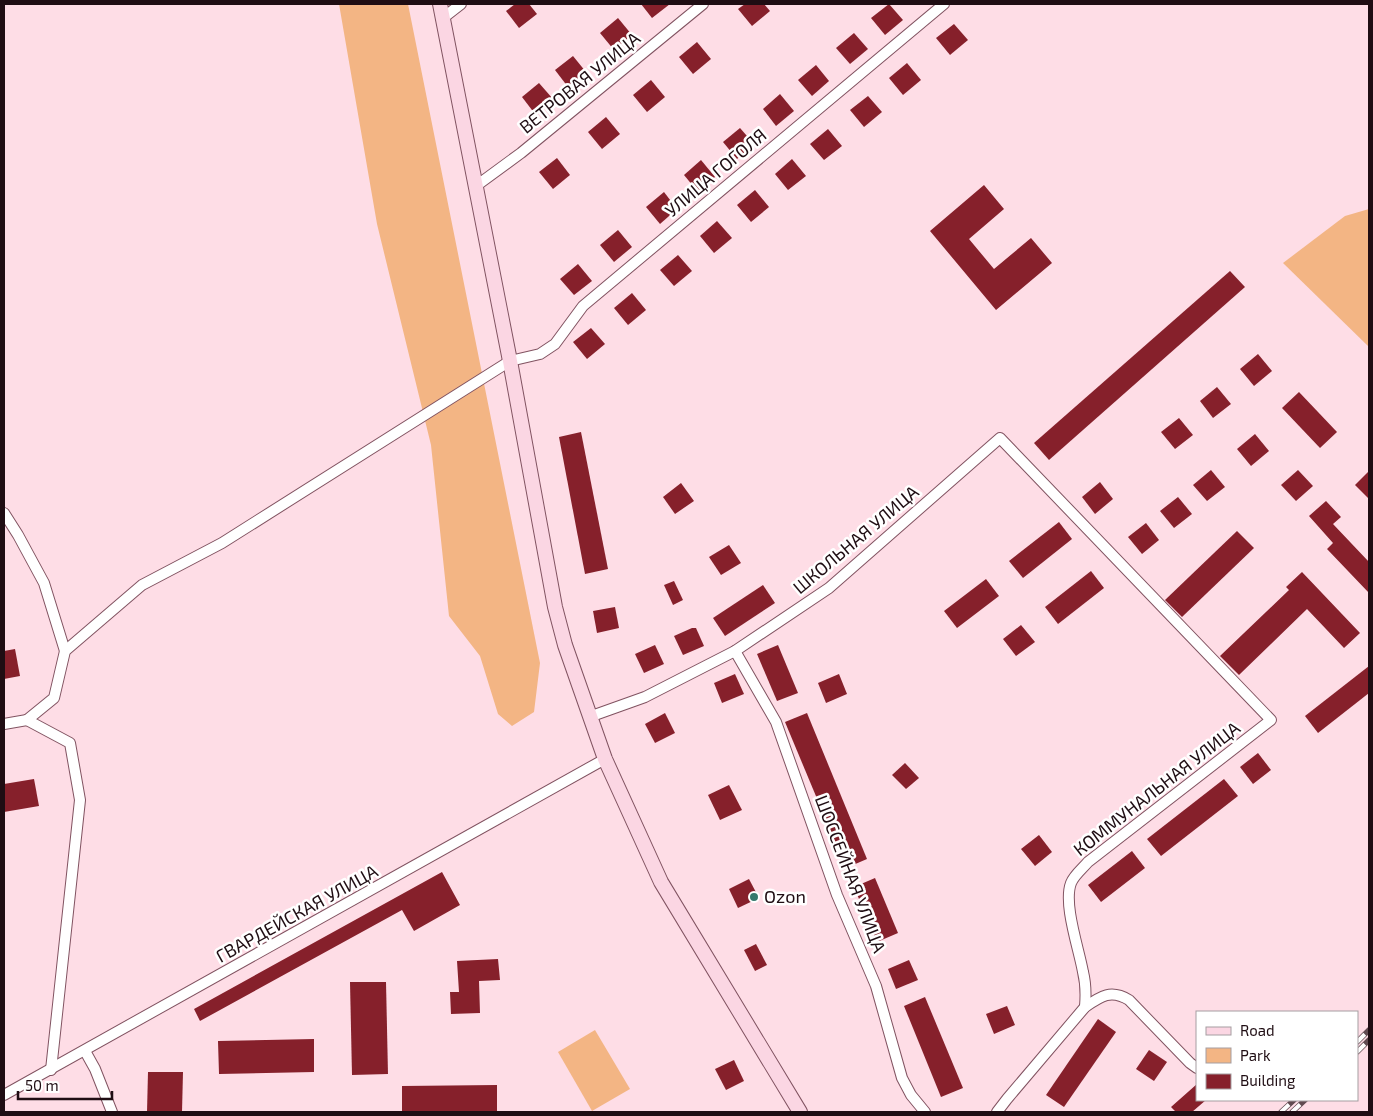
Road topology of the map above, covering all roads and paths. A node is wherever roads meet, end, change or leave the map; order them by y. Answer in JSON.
{"nodes":[{"id":1,"x":440,"y":4,"type":"edge"},
{"id":2,"x":461,"y":4,"type":"edge"},
{"id":3,"x":703,"y":4,"type":"edge"},
{"id":4,"x":944,"y":4,"type":"edge"},
{"id":5,"x":443,"y":18,"type":"junction"},
{"id":6,"x":476,"y":186,"type":"junction"},
{"id":7,"x":510,"y":361,"type":"junction"},
{"id":8,"x":4,"y":513,"type":"edge"},
{"id":9,"x":65,"y":651,"type":"junction"},
{"id":10,"x":736,"y":651,"type":"junction"},
{"id":11,"x":589,"y":717,"type":"junction"},
{"id":12,"x":27,"y":720,"type":"junction"},
{"id":13,"x":1271,"y":720,"type":"joint"},
{"id":14,"x":4,"y":724,"type":"edge"},
{"id":15,"x":605,"y":760,"type":"junction"},
{"id":16,"x":1085,"y":1007,"type":"junction"},
{"id":17,"x":85,"y":1051,"type":"junction"},
{"id":18,"x":1196,"y":1067,"type":"edge"},
{"id":19,"x":51,"y":1070,"type":"junction"},
{"id":20,"x":4,"y":1095,"type":"edge"},
{"id":21,"x":112,"y":1112,"type":"edge"},
{"id":22,"x":800,"y":1112,"type":"edge"},
{"id":23,"x":925,"y":1112,"type":"edge"},
{"id":24,"x":997,"y":1112,"type":"edge"}],
"edges":[{"from":1,"to":5,"type":"main road"},
{"from":2,"to":5,"type":"street"},
{"from":3,"to":6,"type":"street","name":"ВЕТРОВАЯ УЛИЦА"},
{"from":4,"to":7,"type":"street","name":"УЛИЦА ГОГОЛЯ"},
{"from":5,"to":6,"type":"main road"},
{"from":6,"to":7,"type":"main road"},
{"from":7,"to":9,"type":"street","name":"УЛИЦА ГОГОЛЯ"},
{"from":7,"to":11,"type":"main road"},
{"from":8,"to":9,"type":"street"},
{"from":9,"to":12,"type":"street"},
{"from":10,"to":11,"type":"street","name":"ШКОЛЬНАЯ УЛИЦА"},
{"from":10,"to":13,"type":"street","name":"ШКОЛЬНАЯ УЛИЦА"},
{"from":10,"to":23,"type":"street","name":"ШОССЕЙНАЯ УЛИЦА"},
{"from":11,"to":15,"type":"main road"},
{"from":12,"to":14,"type":"street"},
{"from":12,"to":19,"type":"street"},
{"from":13,"to":16,"type":"street","name":"КОММУНАЛЬНАЯ УЛИЦА"},
{"from":15,"to":17,"type":"street","name":"ГВАРДЕЙСКАЯ УЛИЦА"},
{"from":15,"to":22,"type":"main road"},
{"from":16,"to":18,"type":"street"},
{"from":16,"to":24,"type":"street"},
{"from":17,"to":19,"type":"street","name":"ГВАРДЕЙСКАЯ УЛИЦА"},
{"from":17,"to":21,"type":"street"},
{"from":19,"to":20,"type":"street","name":"ГВАРДЕЙСКАЯ УЛИЦА"}]}
